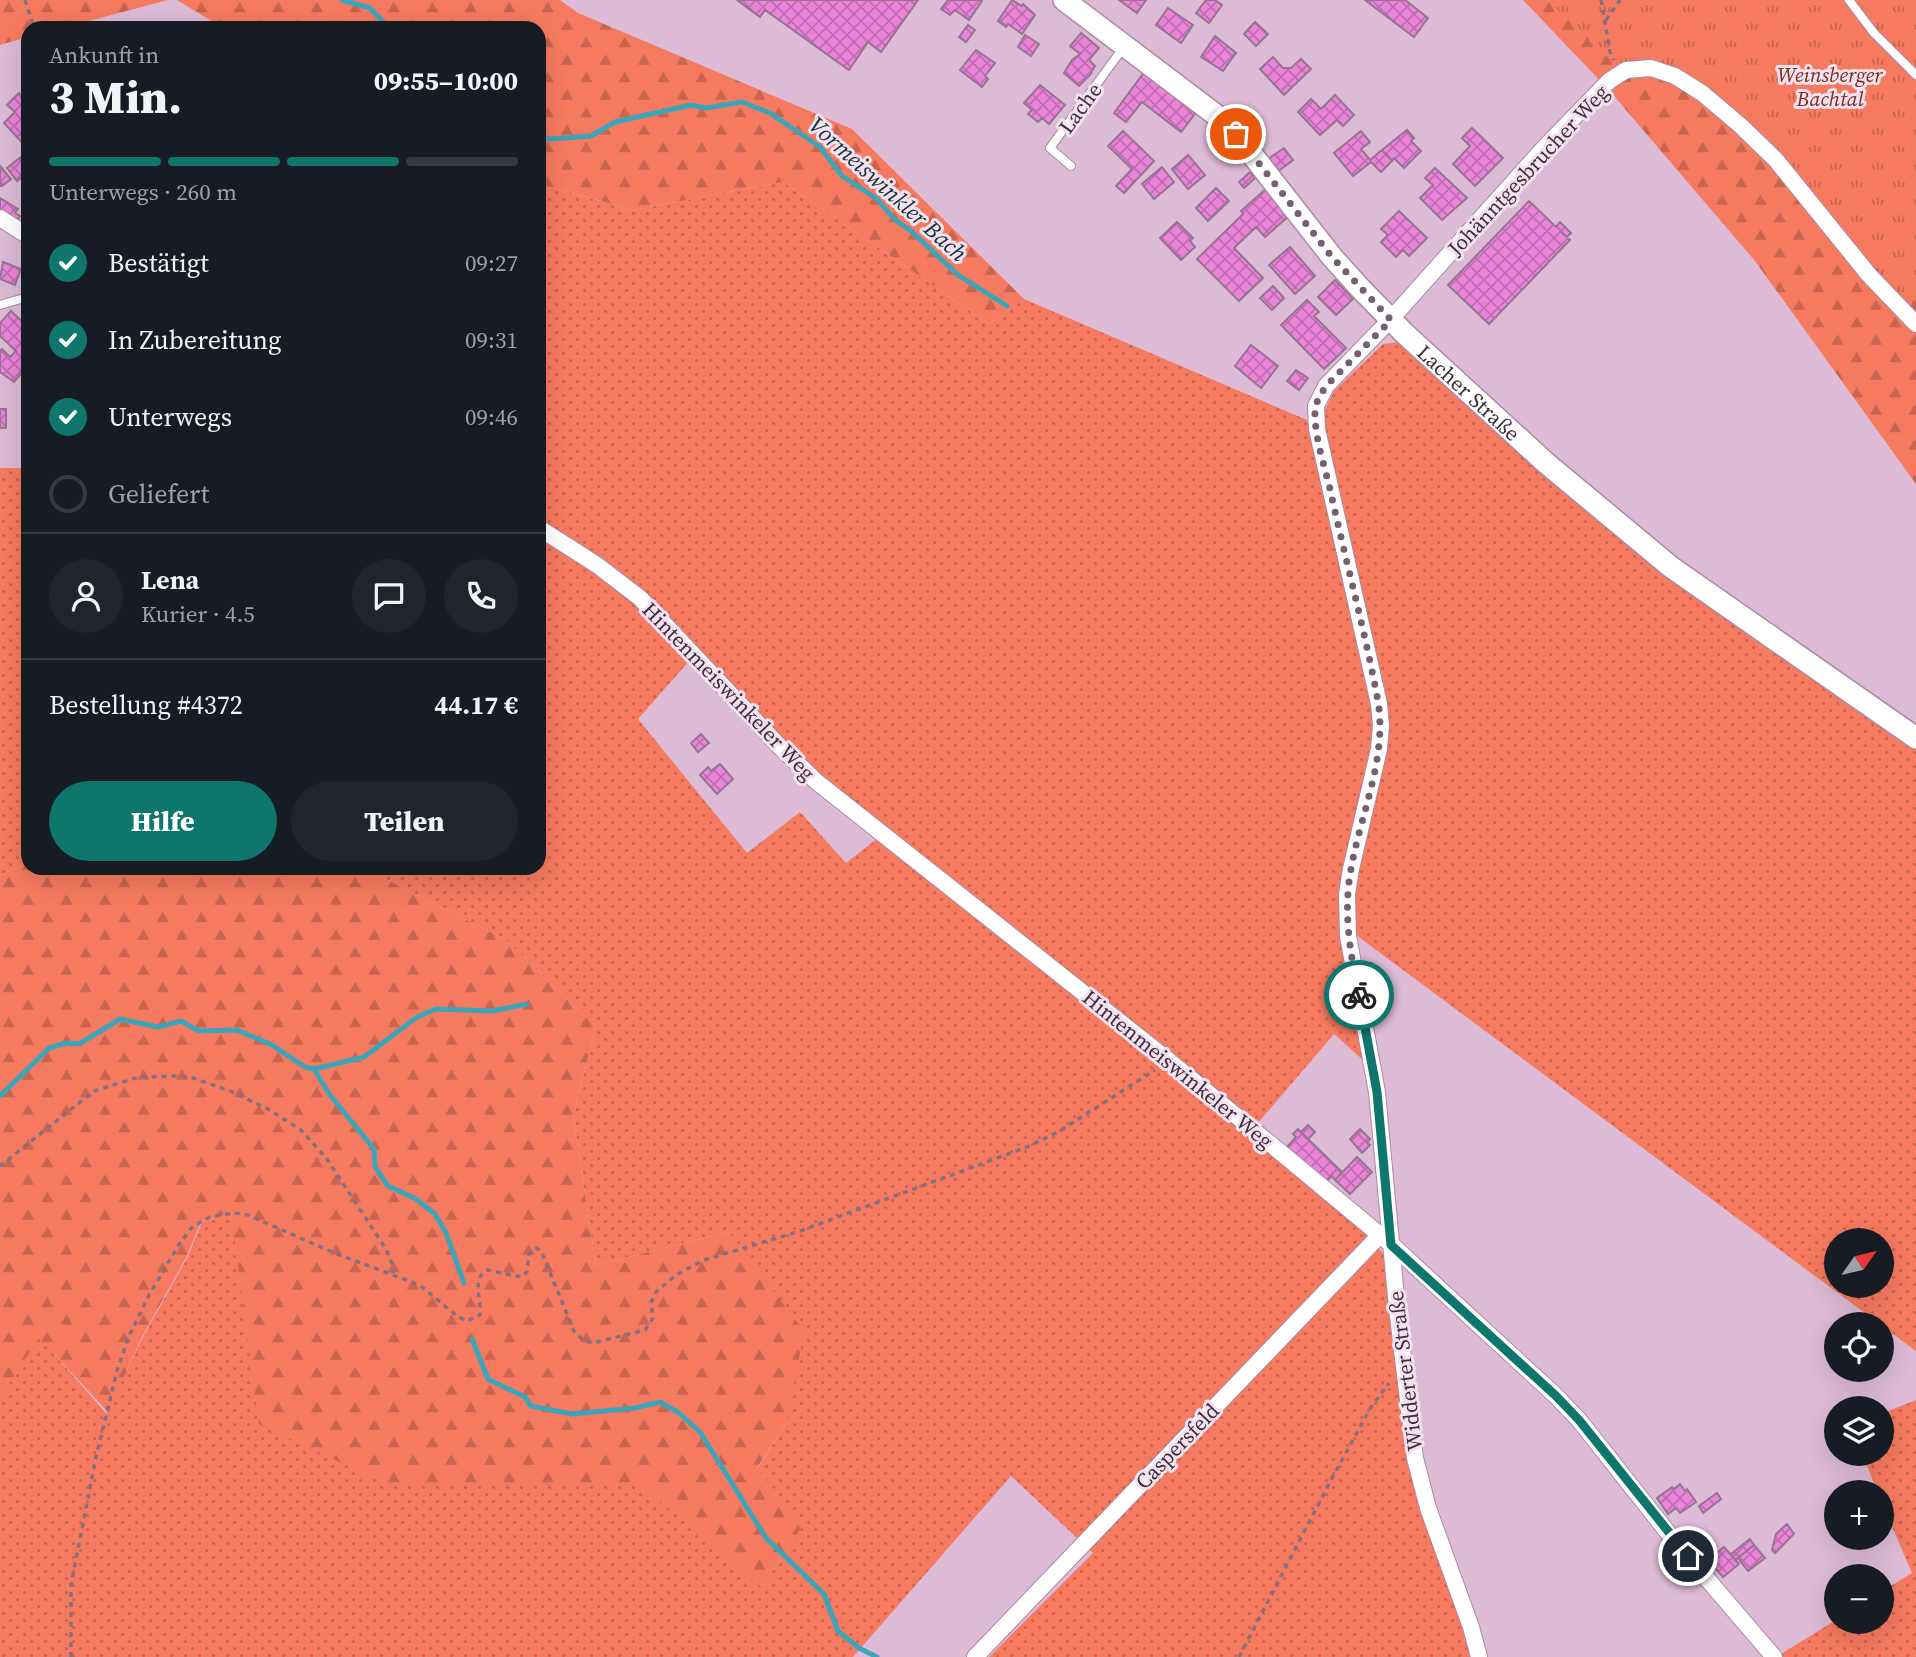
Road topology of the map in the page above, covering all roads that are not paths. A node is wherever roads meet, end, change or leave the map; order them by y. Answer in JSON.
{"nodes":[{"id":1,"x":1064,"y":0,"type":"edge"},
{"id":2,"x":1849,"y":0,"type":"edge"},
{"id":3,"x":1125,"y":45,"type":"junction"},
{"id":4,"x":1916,"y":75,"type":"edge"},
{"id":5,"x":1071,"y":166,"type":"dead end"},
{"id":6,"x":0,"y":218,"type":"edge"},
{"id":7,"x":21,"y":232,"type":"edge"},
{"id":8,"x":21,"y":299,"type":"edge"},
{"id":9,"x":0,"y":305,"type":"edge"},
{"id":10,"x":1391,"y":320,"type":"junction"},
{"id":11,"x":1916,"y":324,"type":"edge"},
{"id":12,"x":546,"y":533,"type":"edge"},
{"id":13,"x":1916,"y":738,"type":"edge"},
{"id":14,"x":1386,"y":1240,"type":"junction"},
{"id":15,"x":975,"y":1657,"type":"edge"},
{"id":16,"x":1479,"y":1657,"type":"edge"},
{"id":17,"x":1774,"y":1657,"type":"edge"}],
"edges":[{"from":1,"to":3,"type":"street","name":"Lacher Straße"},
{"from":2,"to":4,"type":"lane"},
{"from":3,"to":5,"type":"lane","name":"Lache"},
{"from":3,"to":10,"type":"street","name":"Lacher Straße"},
{"from":6,"to":7,"type":"street"},
{"from":8,"to":9,"type":"lane"},
{"from":10,"to":11,"type":"street","name":"Johänntgesbrucher Weg"},
{"from":10,"to":13,"type":"street","name":"Lacher Straße"},
{"from":10,"to":14,"type":"street","name":"Widderter Straße"},
{"from":12,"to":14,"type":"street","name":"Hintenmeiswinkeler Weg"},
{"from":14,"to":15,"type":"street","name":"Caspersfeld"},
{"from":14,"to":16,"type":"street","name":"Widderter Straße"},
{"from":14,"to":17,"type":"street","name":"Hintenmeiswinkeler Weg"}]}
